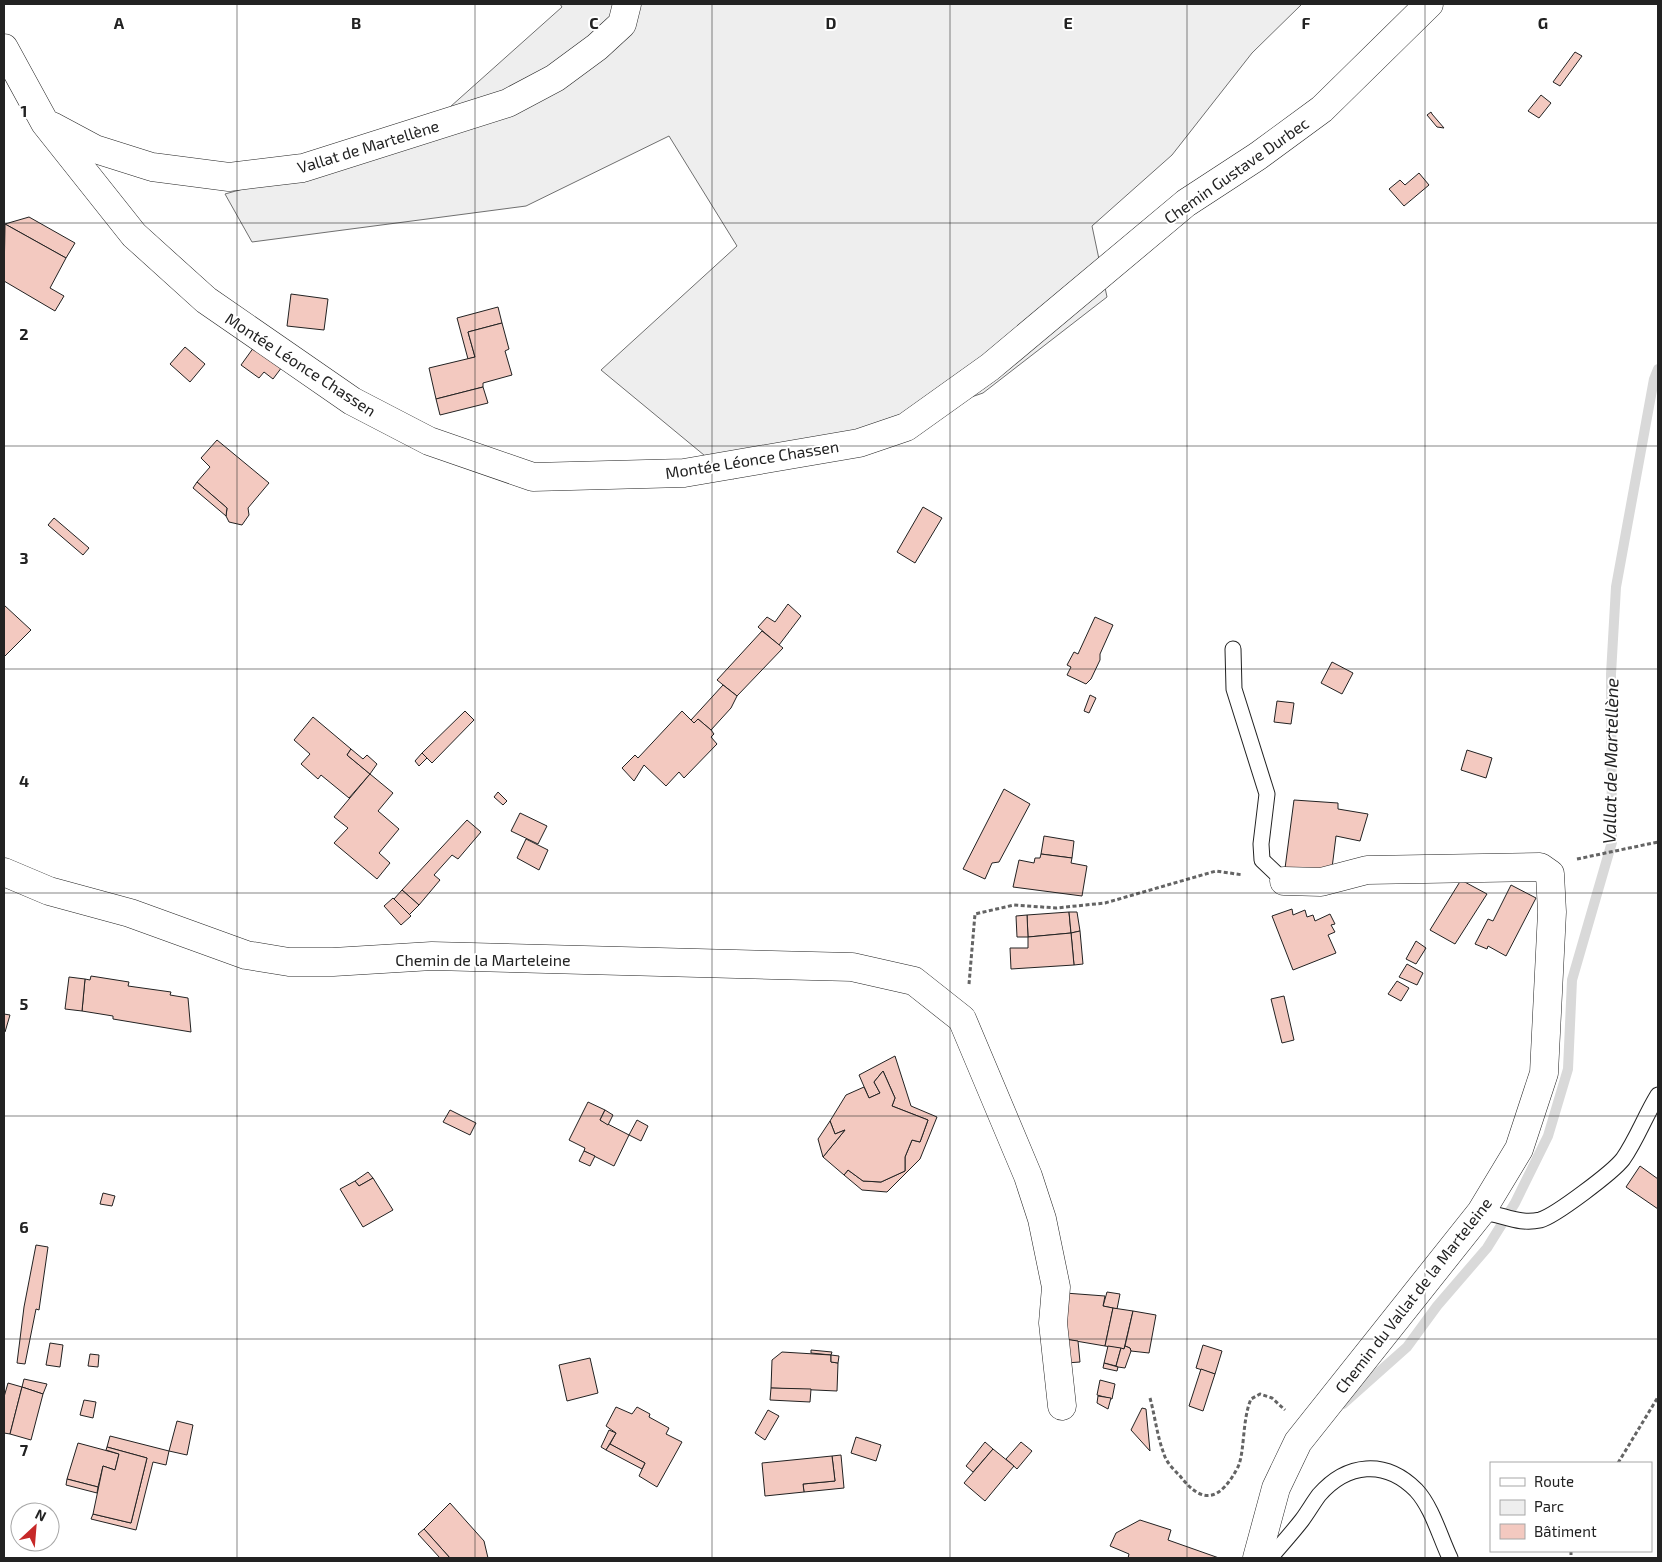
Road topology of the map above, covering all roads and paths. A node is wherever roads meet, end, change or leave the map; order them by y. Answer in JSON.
{"nodes":[{"id":1,"x":627,"y":4,"type":"edge"},
{"id":2,"x":1429,"y":4,"type":"edge"},
{"id":3,"x":4,"y":48,"type":"edge"},
{"id":4,"x":45,"y":123,"type":"junction"},
{"id":5,"x":990,"y":367,"type":"joint"},
{"id":6,"x":1233,"y":649,"type":"dead end"},
{"id":7,"x":1658,"y":842,"type":"edge"},
{"id":8,"x":4,"y":872,"type":"edge"},
{"id":9,"x":1550,"y":874,"type":"junction"},
{"id":10,"x":1284,"y":881,"type":"junction"},
{"id":11,"x":962,"y":1019,"type":"junction"},
{"id":12,"x":1658,"y":1096,"type":"edge"},
{"id":13,"x":1490,"y":1213,"type":"junction"},
{"id":14,"x":1658,"y":1397,"type":"edge"},
{"id":15,"x":1150,"y":1398,"type":"dead end"},
{"id":16,"x":1062,"y":1406,"type":"dead end"},
{"id":17,"x":1306,"y":1432,"type":"junction"},
{"id":18,"x":1619,"y":1462,"type":"edge"},
{"id":19,"x":1257,"y":1558,"type":"edge"},
{"id":20,"x":1270,"y":1558,"type":"edge"},
{"id":21,"x":1450,"y":1558,"type":"edge"}],
"edges":[{"from":1,"to":4,"type":"street","name":"Vallat de Martellène"},
{"from":2,"to":5,"type":"street","name":"Chemin Gustave Durbec"},
{"from":3,"to":4,"type":"street","name":"Montée Léonce Chassen"},
{"from":4,"to":5,"type":"street","name":"Montée Léonce Chassen"},
{"from":6,"to":10,"type":"lane"},
{"from":7,"to":9,"type":"path"},
{"from":8,"to":11,"type":"street","name":"Chemin de la Marteleine"},
{"from":9,"to":10,"type":"street"},
{"from":9,"to":13,"type":"street","name":"Chemin du Vallat de la Marteleine"},
{"from":10,"to":11,"type":"path"},
{"from":11,"to":16,"type":"street"},
{"from":12,"to":13,"type":"lane"},
{"from":13,"to":17,"type":"street","name":"Chemin du Vallat de la Marteleine"},
{"from":14,"to":18,"type":"path"},
{"from":15,"to":17,"type":"path"},
{"from":17,"to":19,"type":"street","name":"Chemin du Vallat de la Marteleine"},
{"from":20,"to":21,"type":"lane"}]}
